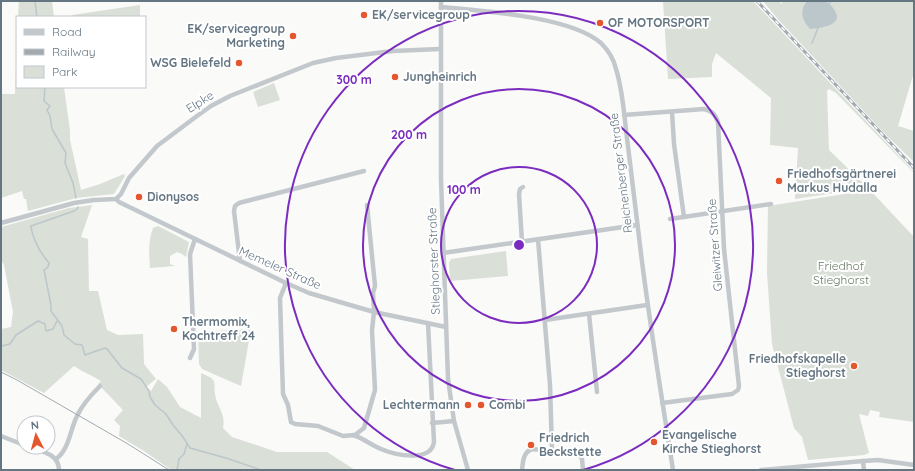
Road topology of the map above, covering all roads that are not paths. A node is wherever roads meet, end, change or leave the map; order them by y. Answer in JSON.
{"nodes":[{"id":1,"x":441,"y":1,"type":"edge"},
{"id":2,"x":441,"y":7,"type":"junction"},
{"id":3,"x":440,"y":49,"type":"junction"},
{"id":4,"x":672,"y":112,"type":"junction"},
{"id":5,"x":624,"y":115,"type":"junction"},
{"id":6,"x":364,"y":172,"type":"dead end"},
{"id":7,"x":523,"y":187,"type":"dead end"},
{"id":8,"x":116,"y":199,"type":"junction"},
{"id":9,"x":771,"y":204,"type":"dead end"},
{"id":10,"x":366,"y":205,"type":"dead end"},
{"id":11,"x":723,"y":210,"type":"junction"},
{"id":12,"x":684,"y":217,"type":"junction"},
{"id":13,"x":670,"y":219,"type":"dead end"},
{"id":14,"x":1,"y":223,"type":"edge"},
{"id":15,"x":637,"y":225,"type":"junction"},
{"id":16,"x":196,"y":239,"type":"junction"},
{"id":17,"x":538,"y":239,"type":"junction"},
{"id":18,"x":522,"y":242,"type":"junction"},
{"id":19,"x":443,"y":253,"type":"junction"},
{"id":20,"x":240,"y":261,"type":"junction"},
{"id":21,"x":286,"y":283,"type":"junction"},
{"id":22,"x":647,"y":306,"type":"junction"},
{"id":23,"x":374,"y":312,"type":"junction"},
{"id":24,"x":589,"y":314,"type":"junction"},
{"id":25,"x":545,"y":320,"type":"junction"},
{"id":26,"x":428,"y":323,"type":"junction"},
{"id":27,"x":446,"y":327,"type":"junction"},
{"id":28,"x":190,"y":358,"type":"dead end"},
{"id":29,"x":100,"y":386,"type":"dead end"},
{"id":30,"x":597,"y":392,"type":"dead end"},
{"id":31,"x":662,"y":403,"type":"junction"},
{"id":32,"x":454,"y":421,"type":"junction"},
{"id":33,"x":432,"y":423,"type":"junction"},
{"id":34,"x":364,"y":428,"type":"junction"},
{"id":35,"x":1,"y":436,"type":"edge"},
{"id":36,"x":353,"y":436,"type":"junction"},
{"id":37,"x":16,"y":442,"type":"edge"},
{"id":38,"x":368,"y":442,"type":"junction"},
{"id":39,"x":552,"y":451,"type":"junction"},
{"id":40,"x":50,"y":455,"type":"edge"},
{"id":41,"x":56,"y":459,"type":"junction"},
{"id":42,"x":863,"y":461,"type":"junction"},
{"id":43,"x":914,"y":465,"type":"edge"},
{"id":44,"x":59,"y":470,"type":"edge"},
{"id":45,"x":468,"y":470,"type":"edge"},
{"id":46,"x":522,"y":470,"type":"edge"},
{"id":47,"x":583,"y":470,"type":"edge"},
{"id":48,"x":673,"y":470,"type":"edge"},
{"id":49,"x":761,"y":470,"type":"edge"},
{"id":50,"x":864,"y":470,"type":"edge"}],
"edges":[{"from":1,"to":2,"type":"street","name":"Stieghorster Straße"},
{"from":2,"to":3,"type":"street","name":"Stieghorster Straße"},
{"from":2,"to":5,"type":"street","name":"Reichenberger Straße"},
{"from":3,"to":8,"type":"street","name":"Elpke"},
{"from":3,"to":19,"type":"street","name":"Stieghorster Straße"},
{"from":4,"to":5,"type":"street","name":"Gleiwitzer Straße"},
{"from":4,"to":11,"type":"street","name":"Gleiwitzer Straße"},
{"from":4,"to":12,"type":"street"},
{"from":5,"to":15,"type":"street","name":"Reichenberger Straße"},
{"from":6,"to":20,"type":"street"},
{"from":7,"to":18,"type":"street"},
{"from":8,"to":14,"type":"street"},
{"from":8,"to":16,"type":"street","name":"Memeler Straße"},
{"from":9,"to":11,"type":"street"},
{"from":10,"to":23,"type":"street"},
{"from":11,"to":12,"type":"street"},
{"from":11,"to":31,"type":"street","name":"Gleiwitzer Straße"},
{"from":12,"to":13,"type":"street"},
{"from":15,"to":17,"type":"street"},
{"from":15,"to":22,"type":"street","name":"Reichenberger Straße"},
{"from":16,"to":20,"type":"street","name":"Memeler Straße"},
{"from":16,"to":28,"type":"street"},
{"from":17,"to":18,"type":"street"},
{"from":17,"to":25,"type":"street"},
{"from":18,"to":19,"type":"street"},
{"from":19,"to":27,"type":"street","name":"Stieghorster Straße"},
{"from":20,"to":21,"type":"street","name":"Memeler Straße"},
{"from":21,"to":23,"type":"street","name":"Memeler Straße"},
{"from":21,"to":36,"type":"street"},
{"from":22,"to":24,"type":"street"},
{"from":22,"to":31,"type":"street","name":"Reichenberger Straße"},
{"from":23,"to":26,"type":"street","name":"Memeler Straße"},
{"from":23,"to":34,"type":"street"},
{"from":24,"to":25,"type":"street"},
{"from":24,"to":30,"type":"street"},
{"from":25,"to":39,"type":"street"},
{"from":26,"to":27,"type":"street","name":"Memeler Straße"},
{"from":26,"to":33,"type":"street"},
{"from":27,"to":32,"type":"street","name":"Stieghorster Straße"},
{"from":29,"to":41,"type":"street"},
{"from":31,"to":48,"type":"street","name":"Reichenberger Straße"},
{"from":32,"to":33,"type":"street"},
{"from":32,"to":45,"type":"street","name":"Stieghorster Straße"},
{"from":33,"to":38,"type":"street"},
{"from":34,"to":36,"type":"street"},
{"from":34,"to":38,"type":"street"},
{"from":35,"to":37,"type":"street"},
{"from":36,"to":38,"type":"street"},
{"from":39,"to":46,"type":"street"},
{"from":39,"to":47,"type":"street"},
{"from":40,"to":41,"type":"street"},
{"from":41,"to":44,"type":"street"},
{"from":42,"to":43,"type":"street"},
{"from":42,"to":49,"type":"street"},
{"from":42,"to":50,"type":"street"}]}
